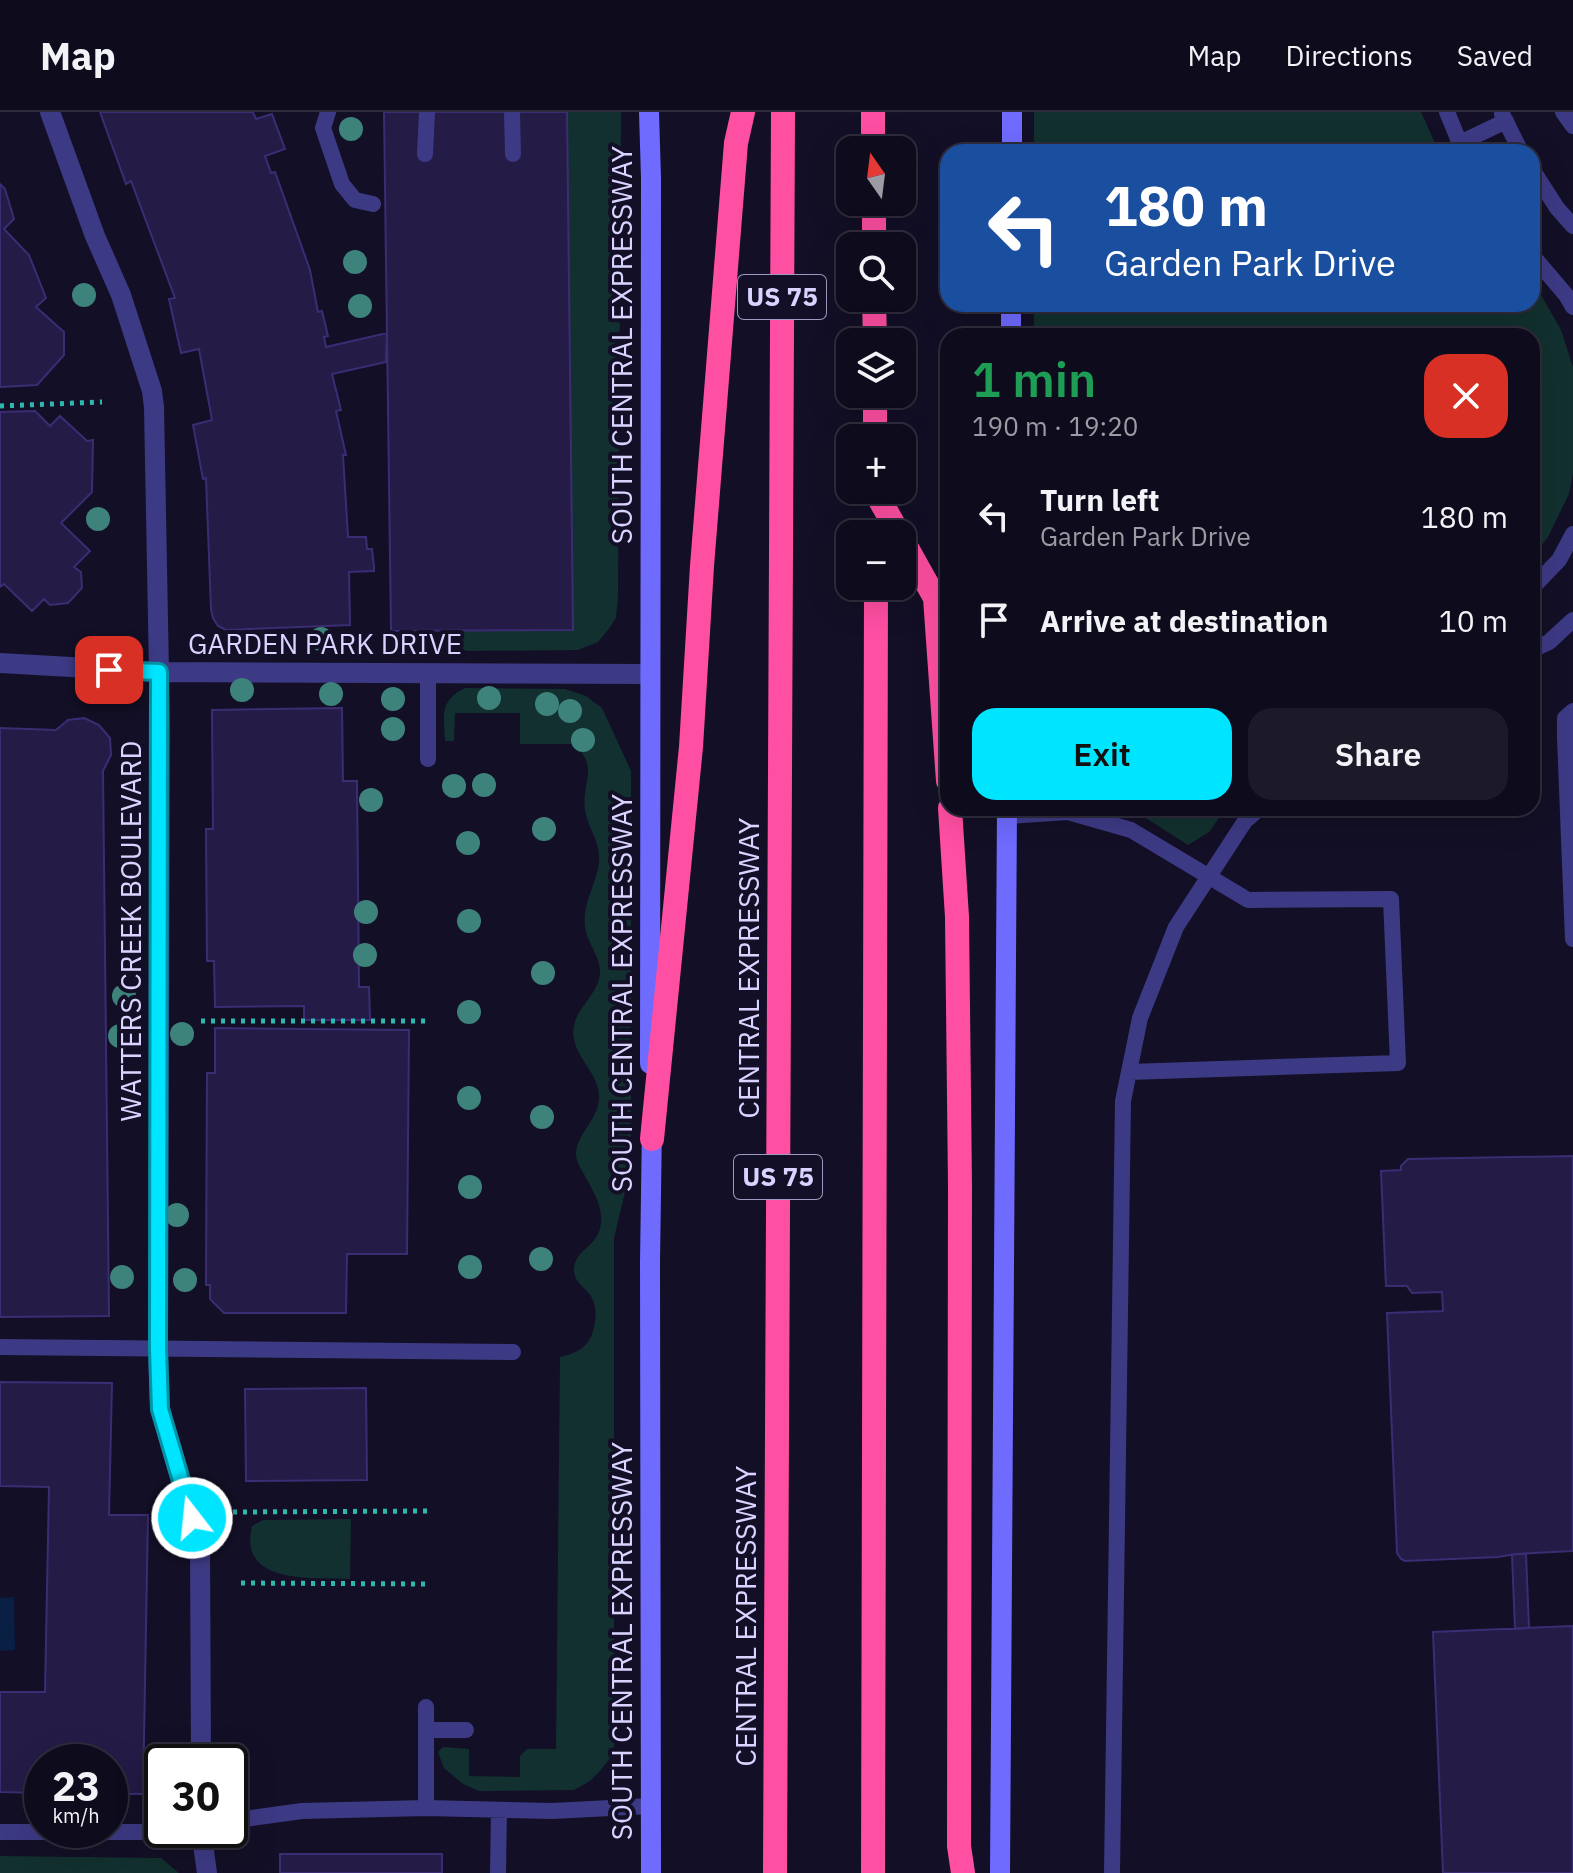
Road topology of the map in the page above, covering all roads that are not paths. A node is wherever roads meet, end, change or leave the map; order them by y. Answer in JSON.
{"nodes":[{"id":1,"x":50,"y":112,"type":"edge"},
{"id":2,"x":328,"y":112,"type":"edge"},
{"id":3,"x":427,"y":112,"type":"edge"},
{"id":4,"x":512,"y":112,"type":"edge"},
{"id":5,"x":649,"y":112,"type":"edge"},
{"id":6,"x":743,"y":112,"type":"edge"},
{"id":7,"x":783,"y":112,"type":"edge"},
{"id":8,"x":873,"y":112,"type":"edge"},
{"id":9,"x":1012,"y":112,"type":"edge"},
{"id":10,"x":1447,"y":112,"type":"edge"},
{"id":11,"x":1563,"y":112,"type":"edge"},
{"id":12,"x":1504,"y":117,"type":"edge"},
{"id":13,"x":1573,"y":126,"type":"edge"},
{"id":14,"x":873,"y":136,"type":"edge"},
{"id":15,"x":1012,"y":144,"type":"edge"},
{"id":16,"x":1460,"y":144,"type":"edge"},
{"id":17,"x":1467,"y":144,"type":"edge"},
{"id":18,"x":1517,"y":144,"type":"edge"},
{"id":19,"x":425,"y":154,"type":"dead end"},
{"id":20,"x":513,"y":154,"type":"dead end"},
{"id":21,"x":1540,"y":181,"type":"edge"},
{"id":22,"x":373,"y":204,"type":"dead end"},
{"id":23,"x":1573,"y":226,"type":"edge"},
{"id":24,"x":1540,"y":264,"type":"edge"},
{"id":25,"x":1573,"y":307,"type":"edge"},
{"id":26,"x":1573,"y":534,"type":"edge"},
{"id":27,"x":916,"y":564,"type":"edge"},
{"id":28,"x":1540,"y":580,"type":"edge"},
{"id":29,"x":876,"y":600,"type":"edge"},
{"id":30,"x":1573,"y":620,"type":"edge"},
{"id":31,"x":1540,"y":646,"type":"edge"},
{"id":32,"x":0,"y":663,"type":"edge"},
{"id":33,"x":940,"y":668,"type":"edge"},
{"id":34,"x":159,"y":672,"type":"junction"},
{"id":35,"x":428,"y":673,"type":"junction"},
{"id":36,"x":650,"y":674,"type":"junction"},
{"id":37,"x":1573,"y":711,"type":"edge"},
{"id":38,"x":428,"y":759,"type":"dead end"},
{"id":39,"x":951,"y":816,"type":"edge"},
{"id":40,"x":1007,"y":816,"type":"edge"},
{"id":41,"x":1082,"y":816,"type":"edge"},
{"id":42,"x":1251,"y":816,"type":"edge"},
{"id":43,"x":1209,"y":876,"type":"junction"},
{"id":44,"x":1573,"y":939,"type":"edge"},
{"id":45,"x":1129,"y":1072,"type":"junction"},
{"id":46,"x":652,"y":1139,"type":"junction"},
{"id":47,"x":0,"y":1347,"type":"edge"},
{"id":48,"x":158,"y":1349,"type":"junction"},
{"id":49,"x":513,"y":1352,"type":"dead end"},
{"id":50,"x":426,"y":1707,"type":"dead end"},
{"id":51,"x":426,"y":1730,"type":"junction"},
{"id":52,"x":466,"y":1730,"type":"dead end"},
{"id":53,"x":201,"y":1744,"type":"edge"},
{"id":54,"x":650,"y":1806,"type":"junction"},
{"id":55,"x":426,"y":1808,"type":"junction"},
{"id":56,"x":499,"y":1810,"type":"junction"},
{"id":57,"x":248,"y":1818,"type":"edge"},
{"id":58,"x":0,"y":1832,"type":"edge"},
{"id":59,"x":144,"y":1832,"type":"edge"},
{"id":60,"x":204,"y":1848,"type":"edge"},
{"id":61,"x":207,"y":1873,"type":"edge"},
{"id":62,"x":498,"y":1873,"type":"edge"},
{"id":63,"x":651,"y":1873,"type":"edge"},
{"id":64,"x":775,"y":1873,"type":"edge"},
{"id":65,"x":873,"y":1873,"type":"edge"},
{"id":66,"x":963,"y":1873,"type":"edge"},
{"id":67,"x":1000,"y":1873,"type":"edge"},
{"id":68,"x":1112,"y":1873,"type":"edge"}],
"edges":[{"from":1,"to":34,"type":"street","name":"WATTERS CREEK BOULEVARD"},
{"from":2,"to":22,"type":"lane"},
{"from":3,"to":19,"type":"lane"},
{"from":4,"to":20,"type":"lane"},
{"from":5,"to":36,"type":"main road","name":"SOUTH CENTRAL EXPRESSWAY"},
{"from":6,"to":46,"type":"highway"},
{"from":7,"to":64,"type":"highway","name":"CENTRAL EXPRESSWAY","number":"US 75"},
{"from":8,"to":14,"type":"highway"},
{"from":9,"to":15,"type":"main road"},
{"from":10,"to":16,"type":"lane"},
{"from":11,"to":13,"type":"lane"},
{"from":12,"to":17,"type":"lane"},
{"from":12,"to":18,"type":"lane"},
{"from":21,"to":23,"type":"lane"},
{"from":24,"to":25,"type":"lane"},
{"from":26,"to":28,"type":"lane"},
{"from":27,"to":33,"type":"highway"},
{"from":29,"to":65,"type":"highway"},
{"from":30,"to":31,"type":"lane"},
{"from":32,"to":34,"type":"street","name":"GARDEN PARK DRIVE"},
{"from":34,"to":35,"type":"street","name":"GARDEN PARK DRIVE"},
{"from":34,"to":48,"type":"street","name":"WATTERS CREEK BOULEVARD"},
{"from":35,"to":36,"type":"street","name":"GARDEN PARK DRIVE"},
{"from":35,"to":38,"type":"lane"},
{"from":36,"to":46,"type":"main road","name":"SOUTH CENTRAL EXPRESSWAY"},
{"from":37,"to":44,"type":"lane"},
{"from":39,"to":66,"type":"highway"},
{"from":40,"to":67,"type":"main road"},
{"from":41,"to":43,"type":"lane"},
{"from":42,"to":43,"type":"lane"},
{"from":43,"to":45,"type":"lane"},
{"from":43,"to":45,"type":"lane"},
{"from":45,"to":68,"type":"lane"},
{"from":46,"to":54,"type":"main road","name":"SOUTH CENTRAL EXPRESSWAY"},
{"from":47,"to":48,"type":"lane"},
{"from":48,"to":49,"type":"lane"},
{"from":48,"to":53,"type":"street","name":"WATTERS CREEK BOULEVARD"},
{"from":50,"to":51,"type":"lane"},
{"from":51,"to":52,"type":"lane"},
{"from":51,"to":55,"type":"lane"},
{"from":54,"to":56,"type":"lane"},
{"from":54,"to":63,"type":"main road","name":"SOUTH CENTRAL EXPRESSWAY"},
{"from":55,"to":56,"type":"lane"},
{"from":55,"to":57,"type":"lane"},
{"from":56,"to":62,"type":"lane"},
{"from":58,"to":59,"type":"lane"},
{"from":60,"to":61,"type":"street"}]}
